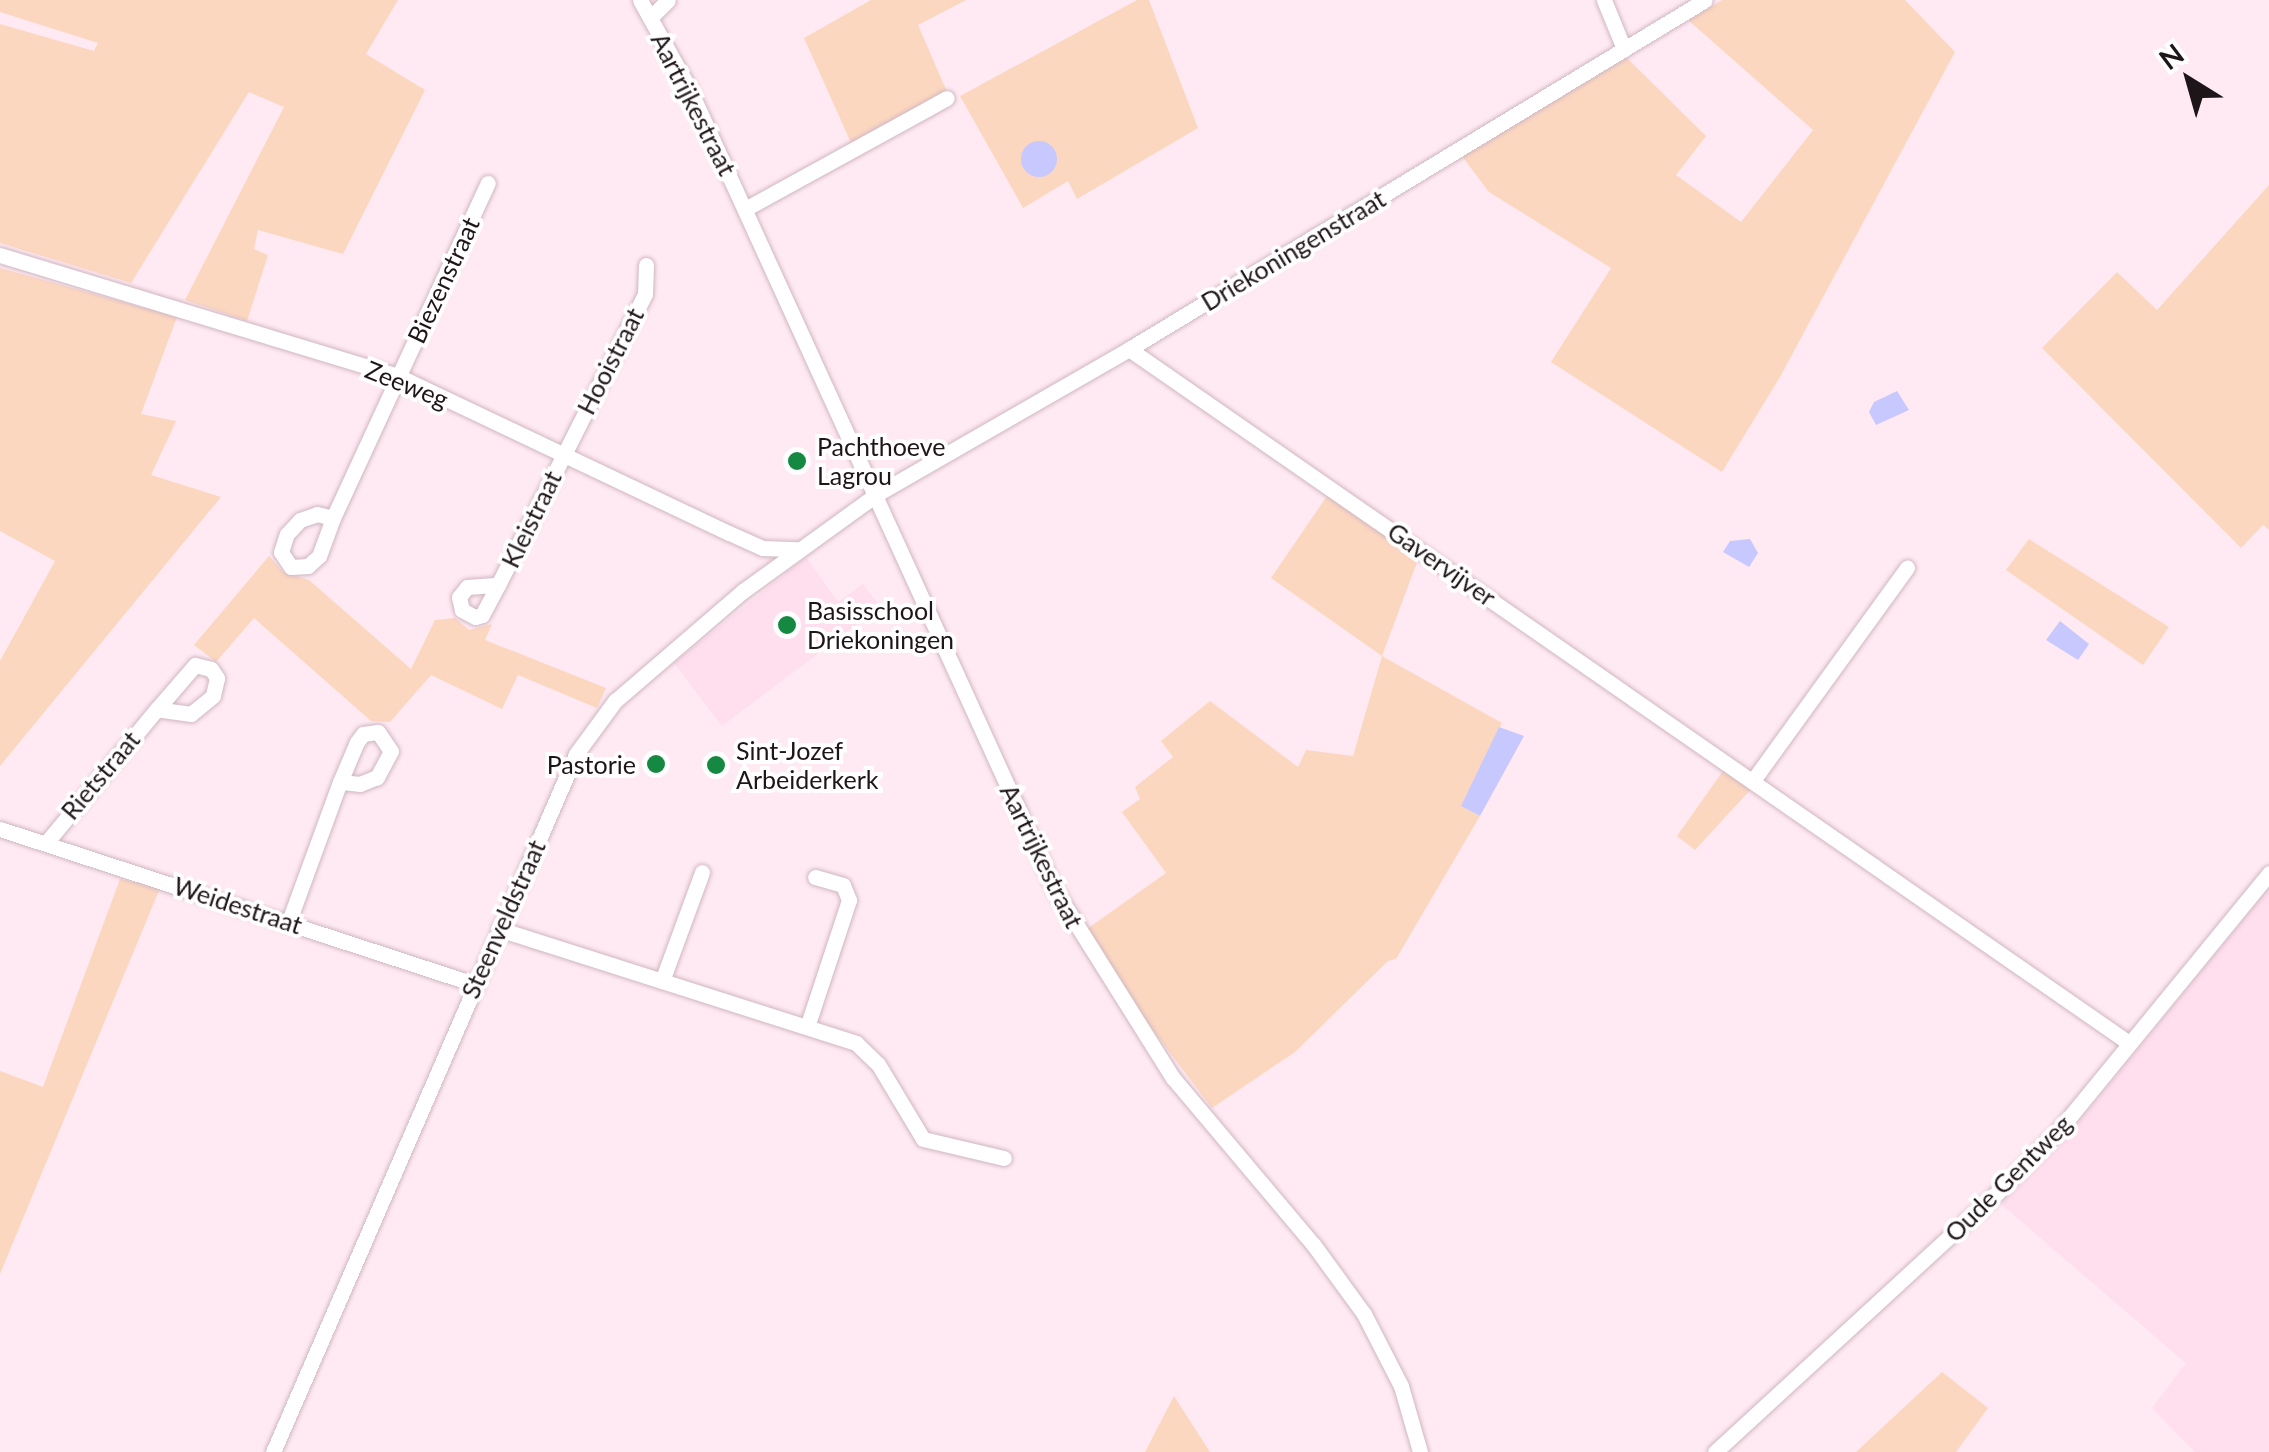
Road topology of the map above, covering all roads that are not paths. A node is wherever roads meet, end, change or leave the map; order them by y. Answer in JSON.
{"nodes":[{"id":1,"x":640,"y":0,"type":"edge"},
{"id":2,"x":668,"y":0,"type":"edge"},
{"id":3,"x":1604,"y":0,"type":"edge"},
{"id":4,"x":1705,"y":0,"type":"edge"},
{"id":5,"x":650,"y":18,"type":"junction"},
{"id":6,"x":1624,"y":48,"type":"junction"},
{"id":7,"x":946,"y":98,"type":"dead end"},
{"id":8,"x":488,"y":183,"type":"dead end"},
{"id":9,"x":746,"y":210,"type":"junction"},
{"id":10,"x":0,"y":255,"type":"edge"},
{"id":11,"x":646,"y":265,"type":"dead end"},
{"id":12,"x":1129,"y":349,"type":"junction"},
{"id":13,"x":398,"y":376,"type":"junction"},
{"id":14,"x":563,"y":454,"type":"junction"},
{"id":15,"x":877,"y":494,"type":"junction"},
{"id":16,"x":334,"y":518,"type":"dead end"},
{"id":17,"x":797,"y":549,"type":"junction"},
{"id":18,"x":1907,"y":568,"type":"dead end"},
{"id":19,"x":498,"y":585,"type":"dead end"},
{"id":20,"x":157,"y":708,"type":"dead end"},
{"id":21,"x":1754,"y":779,"type":"junction"},
{"id":22,"x":340,"y":782,"type":"dead end"},
{"id":23,"x":0,"y":829,"type":"edge"},
{"id":24,"x":46,"y":843,"type":"junction"},
{"id":25,"x":702,"y":872,"type":"dead end"},
{"id":26,"x":2269,"y":873,"type":"edge"},
{"id":27,"x":816,"y":877,"type":"dead end"},
{"id":28,"x":289,"y":921,"type":"junction"},
{"id":29,"x":499,"y":929,"type":"junction"},
{"id":30,"x":662,"y":981,"type":"junction"},
{"id":31,"x":474,"y":984,"type":"junction"},
{"id":32,"x":806,"y":1027,"type":"junction"},
{"id":33,"x":2130,"y":1042,"type":"junction"},
{"id":34,"x":1004,"y":1158,"type":"dead end"},
{"id":35,"x":273,"y":1452,"type":"edge"},
{"id":36,"x":1420,"y":1452,"type":"edge"},
{"id":37,"x":1715,"y":1452,"type":"edge"}],
"edges":[{"from":1,"to":5,"type":"street","name":"Aartrijkestraat"},
{"from":2,"to":5,"type":"street"},
{"from":3,"to":6,"type":"street"},
{"from":4,"to":6,"type":"street","name":"Driekoningenstraat"},
{"from":5,"to":9,"type":"street","name":"Aartrijkestraat"},
{"from":6,"to":12,"type":"street","name":"Driekoningenstraat"},
{"from":7,"to":9,"type":"street"},
{"from":8,"to":13,"type":"street","name":"Biezenstraat"},
{"from":9,"to":15,"type":"street","name":"Aartrijkestraat"},
{"from":10,"to":13,"type":"street","name":"Zeeweg"},
{"from":11,"to":14,"type":"street","name":"Hooistraat"},
{"from":12,"to":15,"type":"street","name":"Driekoningenstraat"},
{"from":12,"to":21,"type":"street","name":"Gavervijver"},
{"from":13,"to":14,"type":"street","name":"Zeeweg"},
{"from":13,"to":16,"type":"street","name":"Biezenstraat"},
{"from":14,"to":17,"type":"street","name":"Zeeweg"},
{"from":14,"to":19,"type":"street","name":"Kleistraat"},
{"from":15,"to":17,"type":"street","name":"Steenveldstraat"},
{"from":15,"to":36,"type":"street","name":"Aartrijkestraat"},
{"from":17,"to":29,"type":"street","name":"Steenveldstraat"},
{"from":18,"to":21,"type":"street"},
{"from":20,"to":24,"type":"street","name":"Rietstraat"},
{"from":21,"to":33,"type":"street","name":"Gavervijver"},
{"from":22,"to":28,"type":"street"},
{"from":23,"to":24,"type":"street","name":"Weidestraat"},
{"from":24,"to":28,"type":"street","name":"Weidestraat"},
{"from":25,"to":30,"type":"street"},
{"from":26,"to":33,"type":"street","name":"Oude Gentweg"},
{"from":27,"to":32,"type":"street"},
{"from":28,"to":31,"type":"street","name":"Weidestraat"},
{"from":29,"to":30,"type":"street"},
{"from":29,"to":31,"type":"street","name":"Steenveldstraat"},
{"from":30,"to":32,"type":"street"},
{"from":31,"to":35,"type":"street","name":"Steenveldstraat"},
{"from":32,"to":34,"type":"street"},
{"from":33,"to":37,"type":"street","name":"Oude Gentweg"}]}
